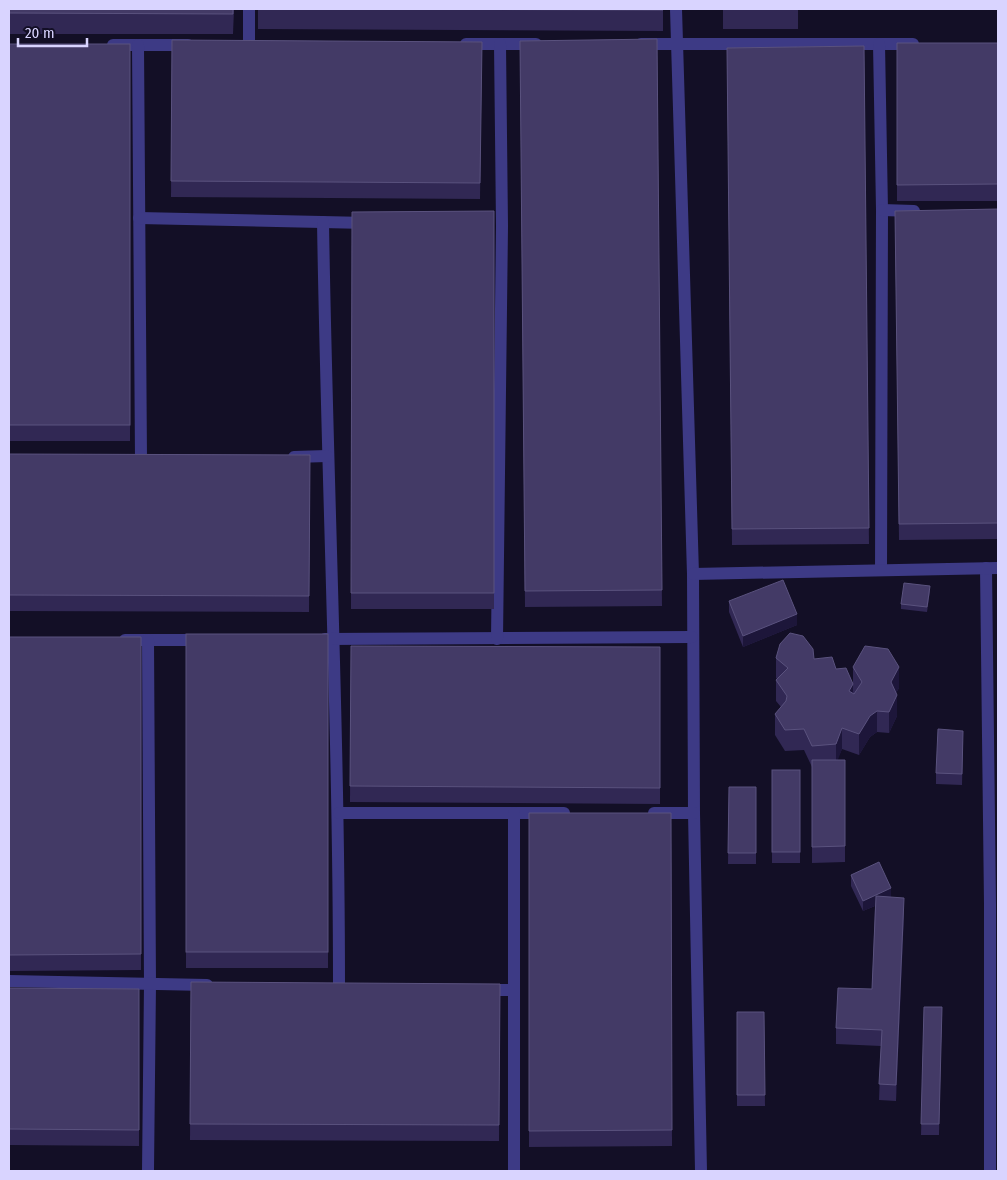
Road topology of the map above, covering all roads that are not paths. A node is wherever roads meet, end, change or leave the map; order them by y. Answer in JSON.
{"nodes":[{"id":1,"x":249,"y":9,"type":"edge"},
{"id":2,"x":676,"y":9,"type":"edge"},
{"id":3,"x":452,"y":44,"type":"edge"},
{"id":4,"x":500,"y":44,"type":"junction"},
{"id":5,"x":549,"y":44,"type":"edge"},
{"id":6,"x":629,"y":44,"type":"edge"},
{"id":7,"x":678,"y":44,"type":"junction"},
{"id":8,"x":879,"y":44,"type":"junction"},
{"id":9,"x":929,"y":44,"type":"edge"},
{"id":10,"x":98,"y":45,"type":"edge"},
{"id":11,"x":138,"y":45,"type":"junction"},
{"id":12,"x":203,"y":45,"type":"edge"},
{"id":13,"x":249,"y":45,"type":"edge"},
{"id":14,"x":882,"y":210,"type":"junction"},
{"id":15,"x":930,"y":212,"type":"edge"},
{"id":16,"x":139,"y":218,"type":"junction"},
{"id":17,"x":324,"y":222,"type":"junction"},
{"id":18,"x":383,"y":223,"type":"edge"},
{"id":19,"x":327,"y":456,"type":"junction"},
{"id":20,"x":278,"y":457,"type":"edge"},
{"id":21,"x":141,"y":459,"type":"edge"},
{"id":22,"x":992,"y":568,"type":"edge"},
{"id":23,"x":882,"y":570,"type":"junction"},
{"id":24,"x":693,"y":574,"type":"junction"},
{"id":25,"x":692,"y":637,"type":"junction"},
{"id":26,"x":313,"y":639,"type":"edge"},
{"id":27,"x":332,"y":639,"type":"junction"},
{"id":28,"x":497,"y":639,"type":"junction"},
{"id":29,"x":108,"y":640,"type":"edge"},
{"id":30,"x":148,"y":640,"type":"junction"},
{"id":31,"x":216,"y":640,"type":"edge"},
{"id":32,"x":339,"y":813,"type":"junction"},
{"id":33,"x":514,"y":813,"type":"junction"},
{"id":34,"x":574,"y":813,"type":"edge"},
{"id":35,"x":644,"y":813,"type":"edge"},
{"id":36,"x":694,"y":813,"type":"junction"},
{"id":37,"x":994,"y":904,"type":"edge"},
{"id":38,"x":9,"y":981,"type":"edge"},
{"id":39,"x":150,"y":984,"type":"junction"},
{"id":40,"x":216,"y":985,"type":"edge"},
{"id":41,"x":325,"y":987,"type":"edge"},
{"id":42,"x":475,"y":990,"type":"edge"},
{"id":43,"x":514,"y":990,"type":"junction"},
{"id":44,"x":148,"y":1171,"type":"edge"},
{"id":45,"x":514,"y":1171,"type":"edge"},
{"id":46,"x":701,"y":1171,"type":"edge"},
{"id":47,"x":990,"y":1171,"type":"edge"}],
"edges":[{"from":1,"to":13,"type":"street"},
{"from":2,"to":7,"type":"street"},
{"from":3,"to":4,"type":"street"},
{"from":4,"to":5,"type":"street"},
{"from":4,"to":28,"type":"street"},
{"from":6,"to":7,"type":"street"},
{"from":7,"to":8,"type":"street"},
{"from":7,"to":24,"type":"street"},
{"from":8,"to":9,"type":"street"},
{"from":8,"to":14,"type":"street"},
{"from":10,"to":11,"type":"street"},
{"from":11,"to":12,"type":"street"},
{"from":11,"to":16,"type":"street"},
{"from":14,"to":15,"type":"street"},
{"from":14,"to":23,"type":"street"},
{"from":16,"to":17,"type":"street"},
{"from":16,"to":21,"type":"street"},
{"from":17,"to":18,"type":"street"},
{"from":17,"to":19,"type":"street"},
{"from":19,"to":20,"type":"street"},
{"from":19,"to":27,"type":"street"},
{"from":22,"to":23,"type":"street"},
{"from":22,"to":37,"type":"street"},
{"from":23,"to":24,"type":"street"},
{"from":24,"to":25,"type":"street"},
{"from":25,"to":28,"type":"street"},
{"from":25,"to":36,"type":"street"},
{"from":26,"to":27,"type":"street"},
{"from":27,"to":28,"type":"street"},
{"from":27,"to":32,"type":"street"},
{"from":29,"to":30,"type":"street"},
{"from":30,"to":31,"type":"street"},
{"from":30,"to":39,"type":"street"},
{"from":32,"to":33,"type":"street"},
{"from":32,"to":41,"type":"street"},
{"from":33,"to":34,"type":"street"},
{"from":33,"to":43,"type":"street"},
{"from":35,"to":36,"type":"street"},
{"from":36,"to":46,"type":"street"},
{"from":37,"to":47,"type":"street"},
{"from":38,"to":39,"type":"street"},
{"from":39,"to":40,"type":"street"},
{"from":39,"to":44,"type":"street"},
{"from":42,"to":43,"type":"street"},
{"from":43,"to":45,"type":"street"}]}
